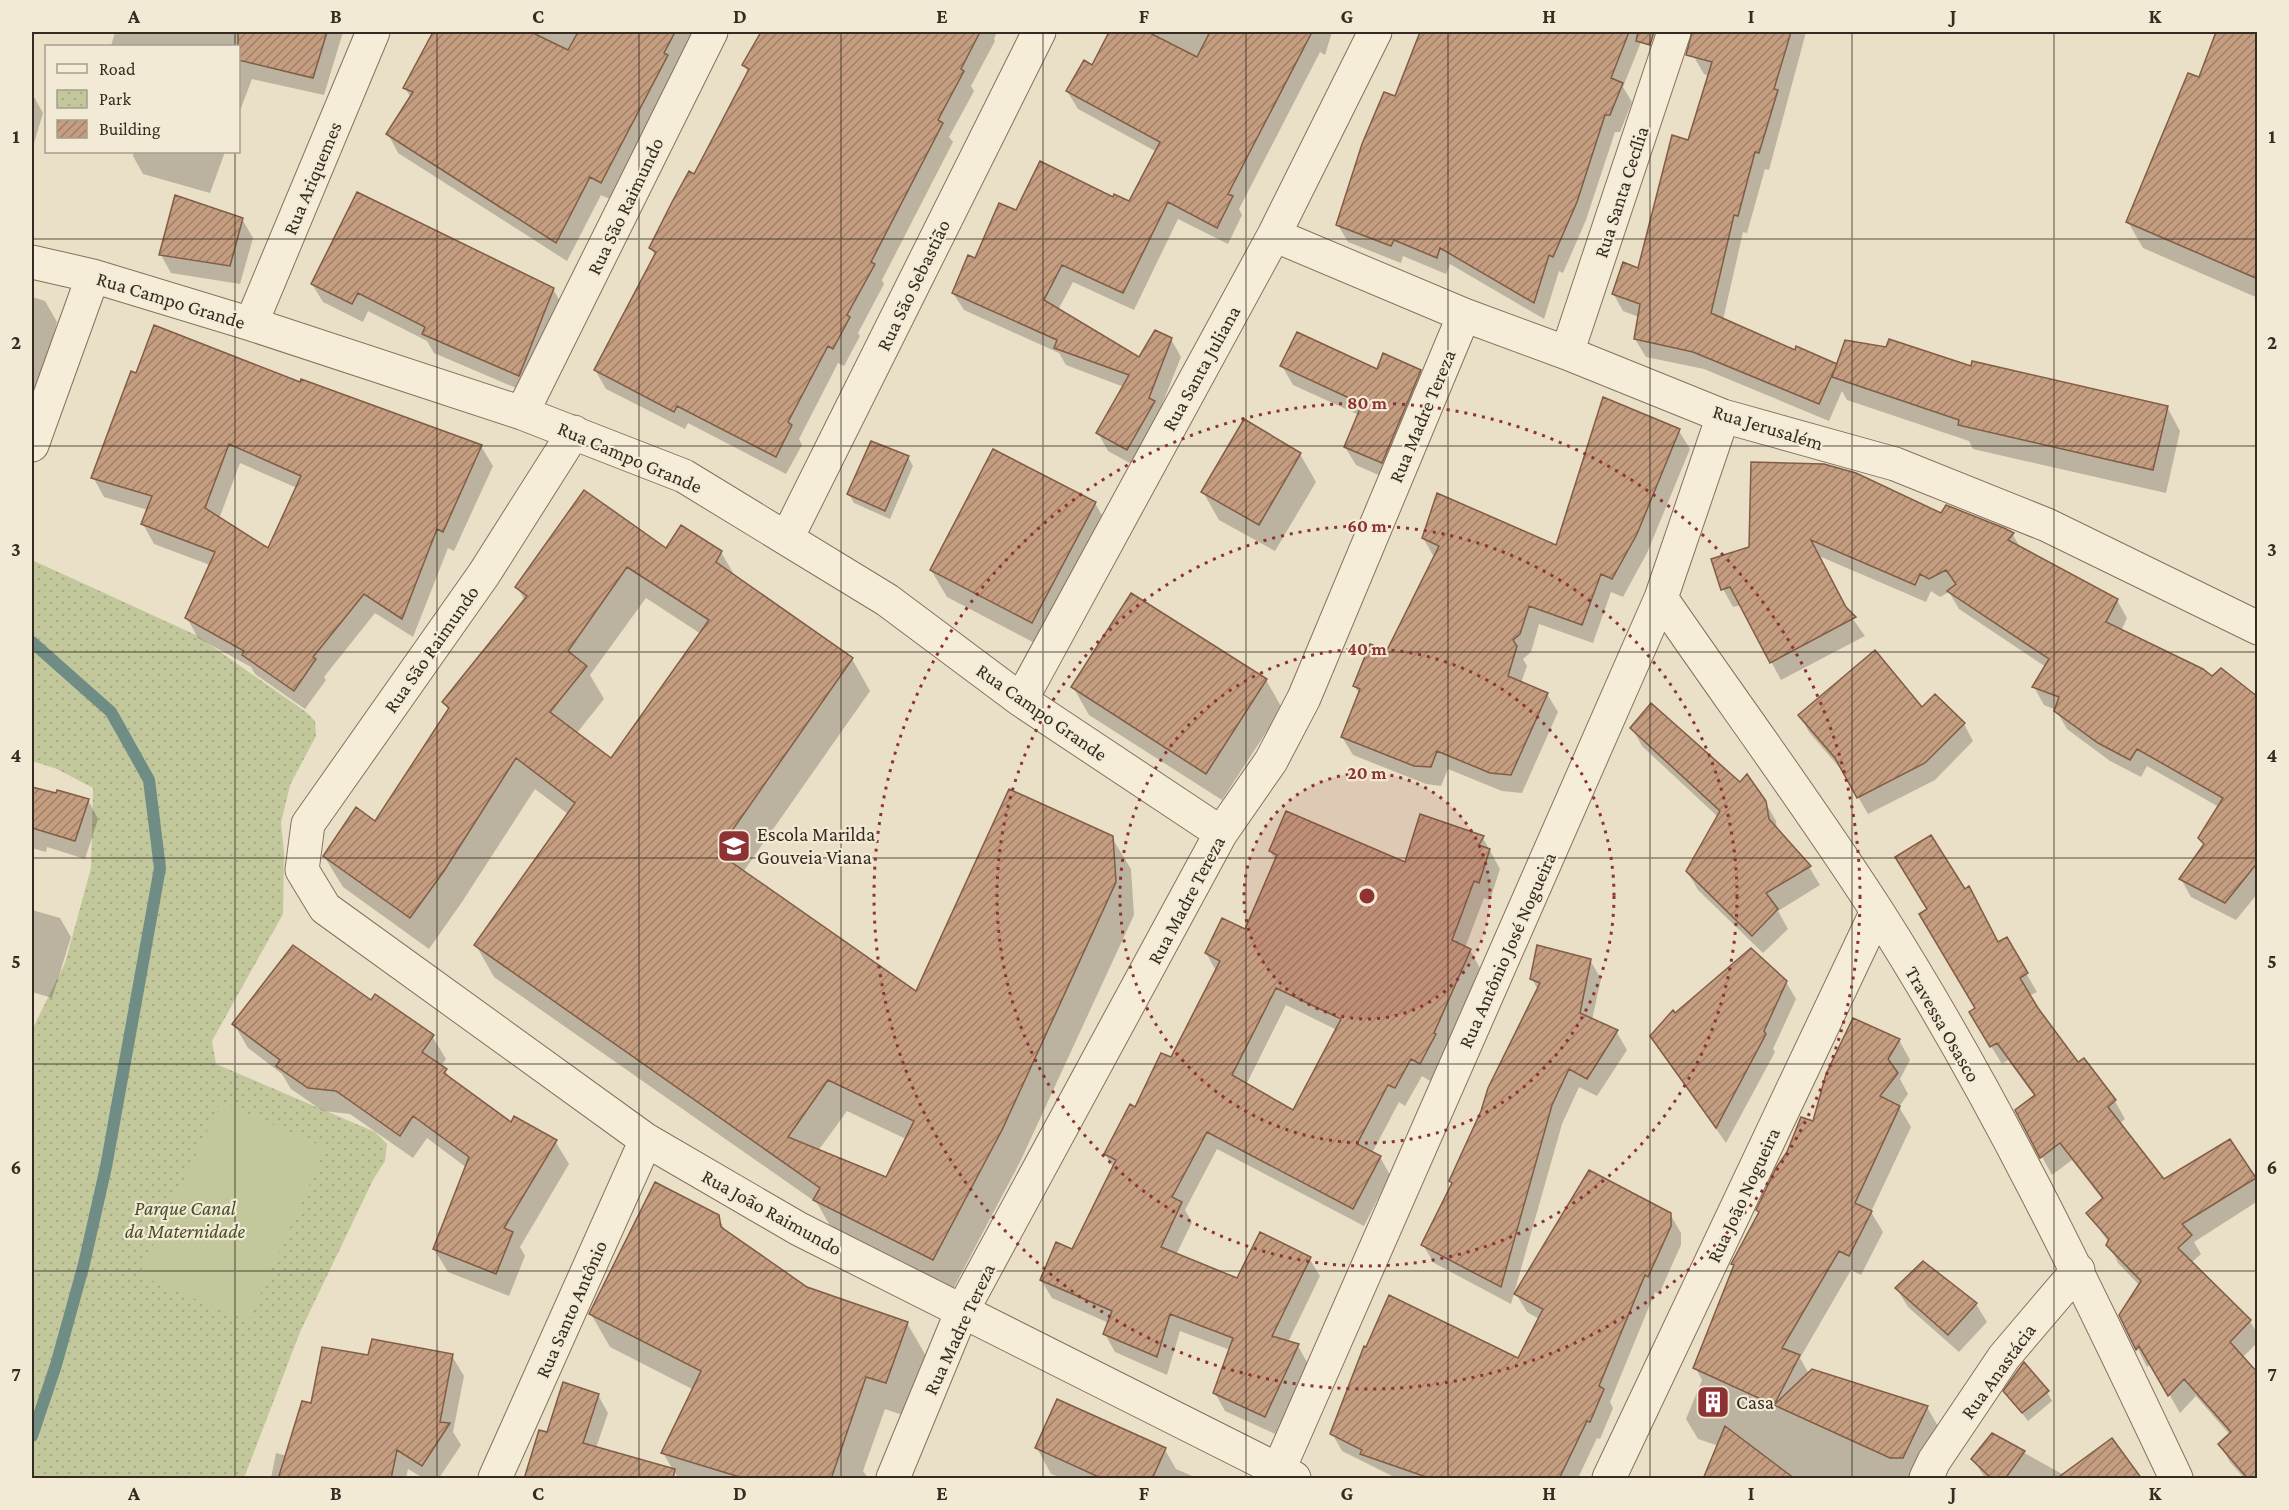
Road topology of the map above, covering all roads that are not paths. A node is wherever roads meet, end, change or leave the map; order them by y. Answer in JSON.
{"nodes":[{"id":1,"x":373,"y":32,"type":"edge"},
{"id":2,"x":711,"y":32,"type":"edge"},
{"id":3,"x":1039,"y":32,"type":"edge"},
{"id":4,"x":1375,"y":32,"type":"edge"},
{"id":5,"x":1674,"y":32,"type":"edge"},
{"id":6,"x":1274,"y":235,"type":"junction"},
{"id":7,"x":32,"y":262,"type":"edge"},
{"id":8,"x":93,"y":276,"type":"junction"},
{"id":9,"x":1464,"y":315,"type":"junction"},
{"id":10,"x":251,"y":324,"type":"junction"},
{"id":11,"x":1567,"y":353,"type":"junction"},
{"id":12,"x":522,"y":413,"type":"junction"},
{"id":13,"x":1723,"y":416,"type":"junction"},
{"id":14,"x":574,"y":432,"type":"junction"},
{"id":15,"x":32,"y":445,"type":"edge"},
{"id":16,"x":788,"y":538,"type":"junction"},
{"id":17,"x":1661,"y":598,"type":"junction"},
{"id":18,"x":2258,"y":628,"type":"edge"},
{"id":19,"x":1021,"y":700,"type":"junction"},
{"id":20,"x":1221,"y":833,"type":"junction"},
{"id":21,"x":302,"y":870,"type":"joint"},
{"id":22,"x":1877,"y":911,"type":"junction"},
{"id":23,"x":646,"y":1140,"type":"junction"},
{"id":24,"x":2078,"y":1270,"type":"junction"},
{"id":25,"x":962,"y":1311,"type":"junction"},
{"id":26,"x":1282,"y":1476,"type":"edge"},
{"id":27,"x":495,"y":1479,"type":"edge"},
{"id":28,"x":894,"y":1479,"type":"edge"},
{"id":29,"x":1609,"y":1479,"type":"edge"},
{"id":30,"x":1926,"y":1479,"type":"edge"},
{"id":31,"x":2176,"y":1479,"type":"edge"}],
"edges":[{"from":1,"to":10,"type":"street","name":"Rua Ariquemes"},
{"from":2,"to":12,"type":"street","name":"Rua São Raimundo"},
{"from":3,"to":16,"type":"street","name":"Rua São Sebastião"},
{"from":4,"to":6,"type":"street","name":"Rua Santa Juliana"},
{"from":5,"to":11,"type":"street","name":"Rua Santa Cecília"},
{"from":6,"to":9,"type":"street","name":"Rua Jerusalém"},
{"from":6,"to":19,"type":"street","name":"Rua Santa Juliana"},
{"from":7,"to":8,"type":"street","name":"Rua Campo Grande"},
{"from":8,"to":10,"type":"street","name":"Rua Campo Grande"},
{"from":8,"to":15,"type":"street"},
{"from":9,"to":11,"type":"street","name":"Rua Jerusalém"},
{"from":9,"to":20,"type":"street","name":"Rua Madre Tereza"},
{"from":10,"to":12,"type":"street","name":"Rua Campo Grande"},
{"from":11,"to":13,"type":"street","name":"Rua Jerusalém"},
{"from":12,"to":14,"type":"street","name":"Rua Campo Grande"},
{"from":13,"to":17,"type":"street","name":"Rua Antônio José Nogueira"},
{"from":13,"to":18,"type":"street","name":"Rua Jerusalém"},
{"from":14,"to":16,"type":"street","name":"Rua Campo Grande"},
{"from":14,"to":21,"type":"street","name":"Rua São Raimundo"},
{"from":16,"to":19,"type":"street","name":"Rua Campo Grande"},
{"from":17,"to":22,"type":"street","name":"Travessa Osasco"},
{"from":17,"to":26,"type":"street","name":"Rua Antônio José Nogueira"},
{"from":19,"to":20,"type":"street","name":"Rua Campo Grande"},
{"from":20,"to":25,"type":"street","name":"Rua Madre Tereza"},
{"from":21,"to":23,"type":"street","name":"Rua João Raimundo"},
{"from":22,"to":24,"type":"street","name":"Travessa Osasco"},
{"from":22,"to":29,"type":"street","name":"Rua João Nogueira"},
{"from":23,"to":25,"type":"street","name":"Rua João Raimundo"},
{"from":23,"to":27,"type":"street","name":"Rua Santo Antônio"},
{"from":24,"to":30,"type":"street","name":"Rua Anastácia"},
{"from":24,"to":31,"type":"street","name":"Travessa Osasco"},
{"from":25,"to":26,"type":"street","name":"Rua João Raimundo"},
{"from":25,"to":28,"type":"street","name":"Rua Madre Tereza"}]}
